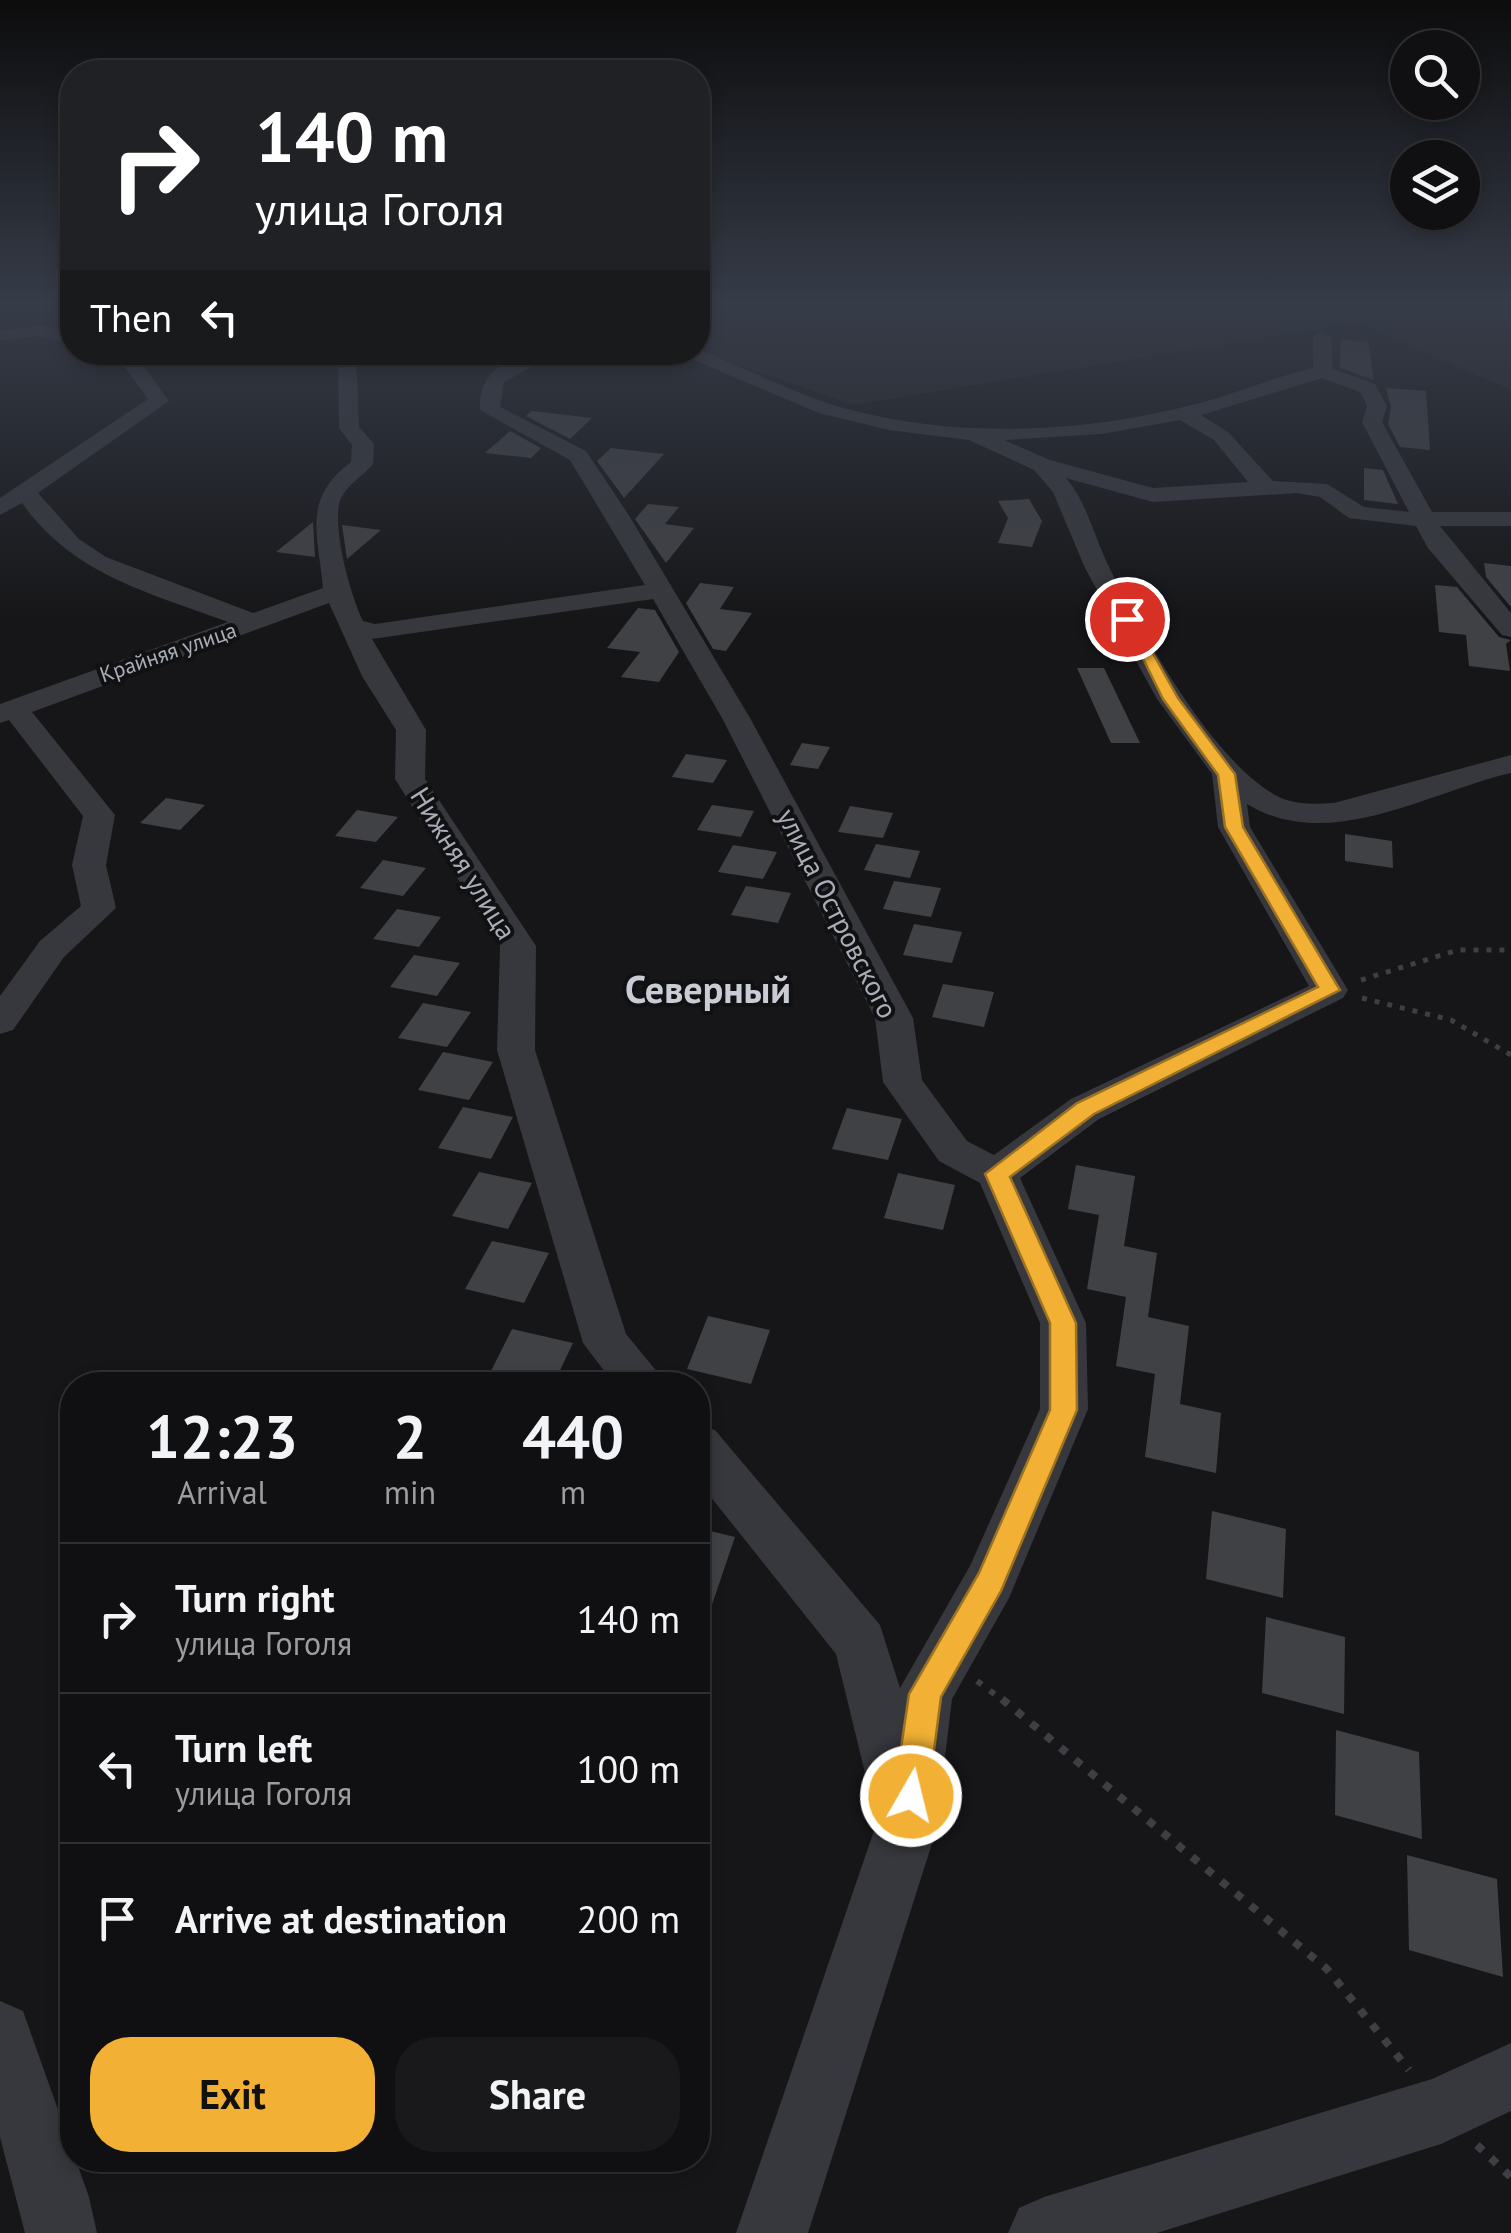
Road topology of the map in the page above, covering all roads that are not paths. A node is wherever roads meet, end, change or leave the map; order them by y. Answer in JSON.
{"nodes":[{"id":1,"x":146,"y":410,"type":"edge"},
{"id":2,"x":349,"y":410,"type":"edge"},
{"id":3,"x":490,"y":410,"type":"edge"},
{"id":4,"x":835,"y":410,"type":"edge"},
{"id":5,"x":1198,"y":410,"type":"edge"},
{"id":6,"x":1376,"y":410,"type":"edge"},
{"id":7,"x":1184,"y":414,"type":"junction"},
{"id":8,"x":978,"y":437,"type":"junction"},
{"id":9,"x":1042,"y":466,"type":"junction"},
{"id":10,"x":1266,"y":486,"type":"junction"},
{"id":11,"x":26,"y":492,"type":"junction"},
{"id":12,"x":0,"y":508,"type":"edge"},
{"id":13,"x":1427,"y":518,"type":"junction"},
{"id":14,"x":1511,"y":519,"type":"edge"},
{"id":15,"x":658,"y":591,"type":"junction"},
{"id":16,"x":336,"y":592,"type":"junction"},
{"id":17,"x":252,"y":622,"type":"junction"},
{"id":18,"x":352,"y":626,"type":"junction"},
{"id":19,"x":1511,"y":628,"type":"edge"},
{"id":20,"x":8,"y":712,"type":"edge"},
{"id":21,"x":1511,"y":764,"type":"edge"},
{"id":22,"x":1227,"y":774,"type":"junction"},
{"id":23,"x":0,"y":1022,"type":"edge"},
{"id":24,"x":997,"y":1174,"type":"junction"},
{"id":25,"x":633,"y":1372,"type":"edge"},
{"id":26,"x":710,"y":1460,"type":"edge"},
{"id":27,"x":906,"y":1831,"type":"junction"},
{"id":28,"x":0,"y":2034,"type":"edge"},
{"id":29,"x":1511,"y":2076,"type":"edge"},
{"id":30,"x":60,"y":2233,"type":"edge"},
{"id":31,"x":772,"y":2233,"type":"edge"},
{"id":32,"x":1044,"y":2233,"type":"edge"}],
"edges":[{"from":1,"to":11,"type":"street"},
{"from":2,"to":16,"type":"street","name":"Нижняя улица"},
{"from":3,"to":15,"type":"street","name":"улица Островского"},
{"from":4,"to":8,"type":"street"},
{"from":5,"to":7,"type":"street"},
{"from":6,"to":13,"type":"street"},
{"from":7,"to":8,"type":"street"},
{"from":7,"to":10,"type":"street"},
{"from":8,"to":9,"type":"street"},
{"from":9,"to":10,"type":"street"},
{"from":9,"to":22,"type":"street"},
{"from":10,"to":13,"type":"street"},
{"from":11,"to":12,"type":"street"},
{"from":11,"to":17,"type":"street"},
{"from":13,"to":14,"type":"street"},
{"from":13,"to":19,"type":"street"},
{"from":15,"to":18,"type":"street"},
{"from":15,"to":24,"type":"street","name":"улица Островского"},
{"from":16,"to":17,"type":"street","name":"Крайняя улица"},
{"from":16,"to":18,"type":"street","name":"Нижняя улица"},
{"from":17,"to":20,"type":"street","name":"Крайняя улица"},
{"from":18,"to":25,"type":"street","name":"Нижняя улица"},
{"from":20,"to":23,"type":"street"},
{"from":21,"to":22,"type":"street"},
{"from":22,"to":24,"type":"street"},
{"from":24,"to":27,"type":"street"},
{"from":26,"to":27,"type":"street"},
{"from":27,"to":31,"type":"street"},
{"from":28,"to":30,"type":"street"},
{"from":29,"to":32,"type":"street"}]}
